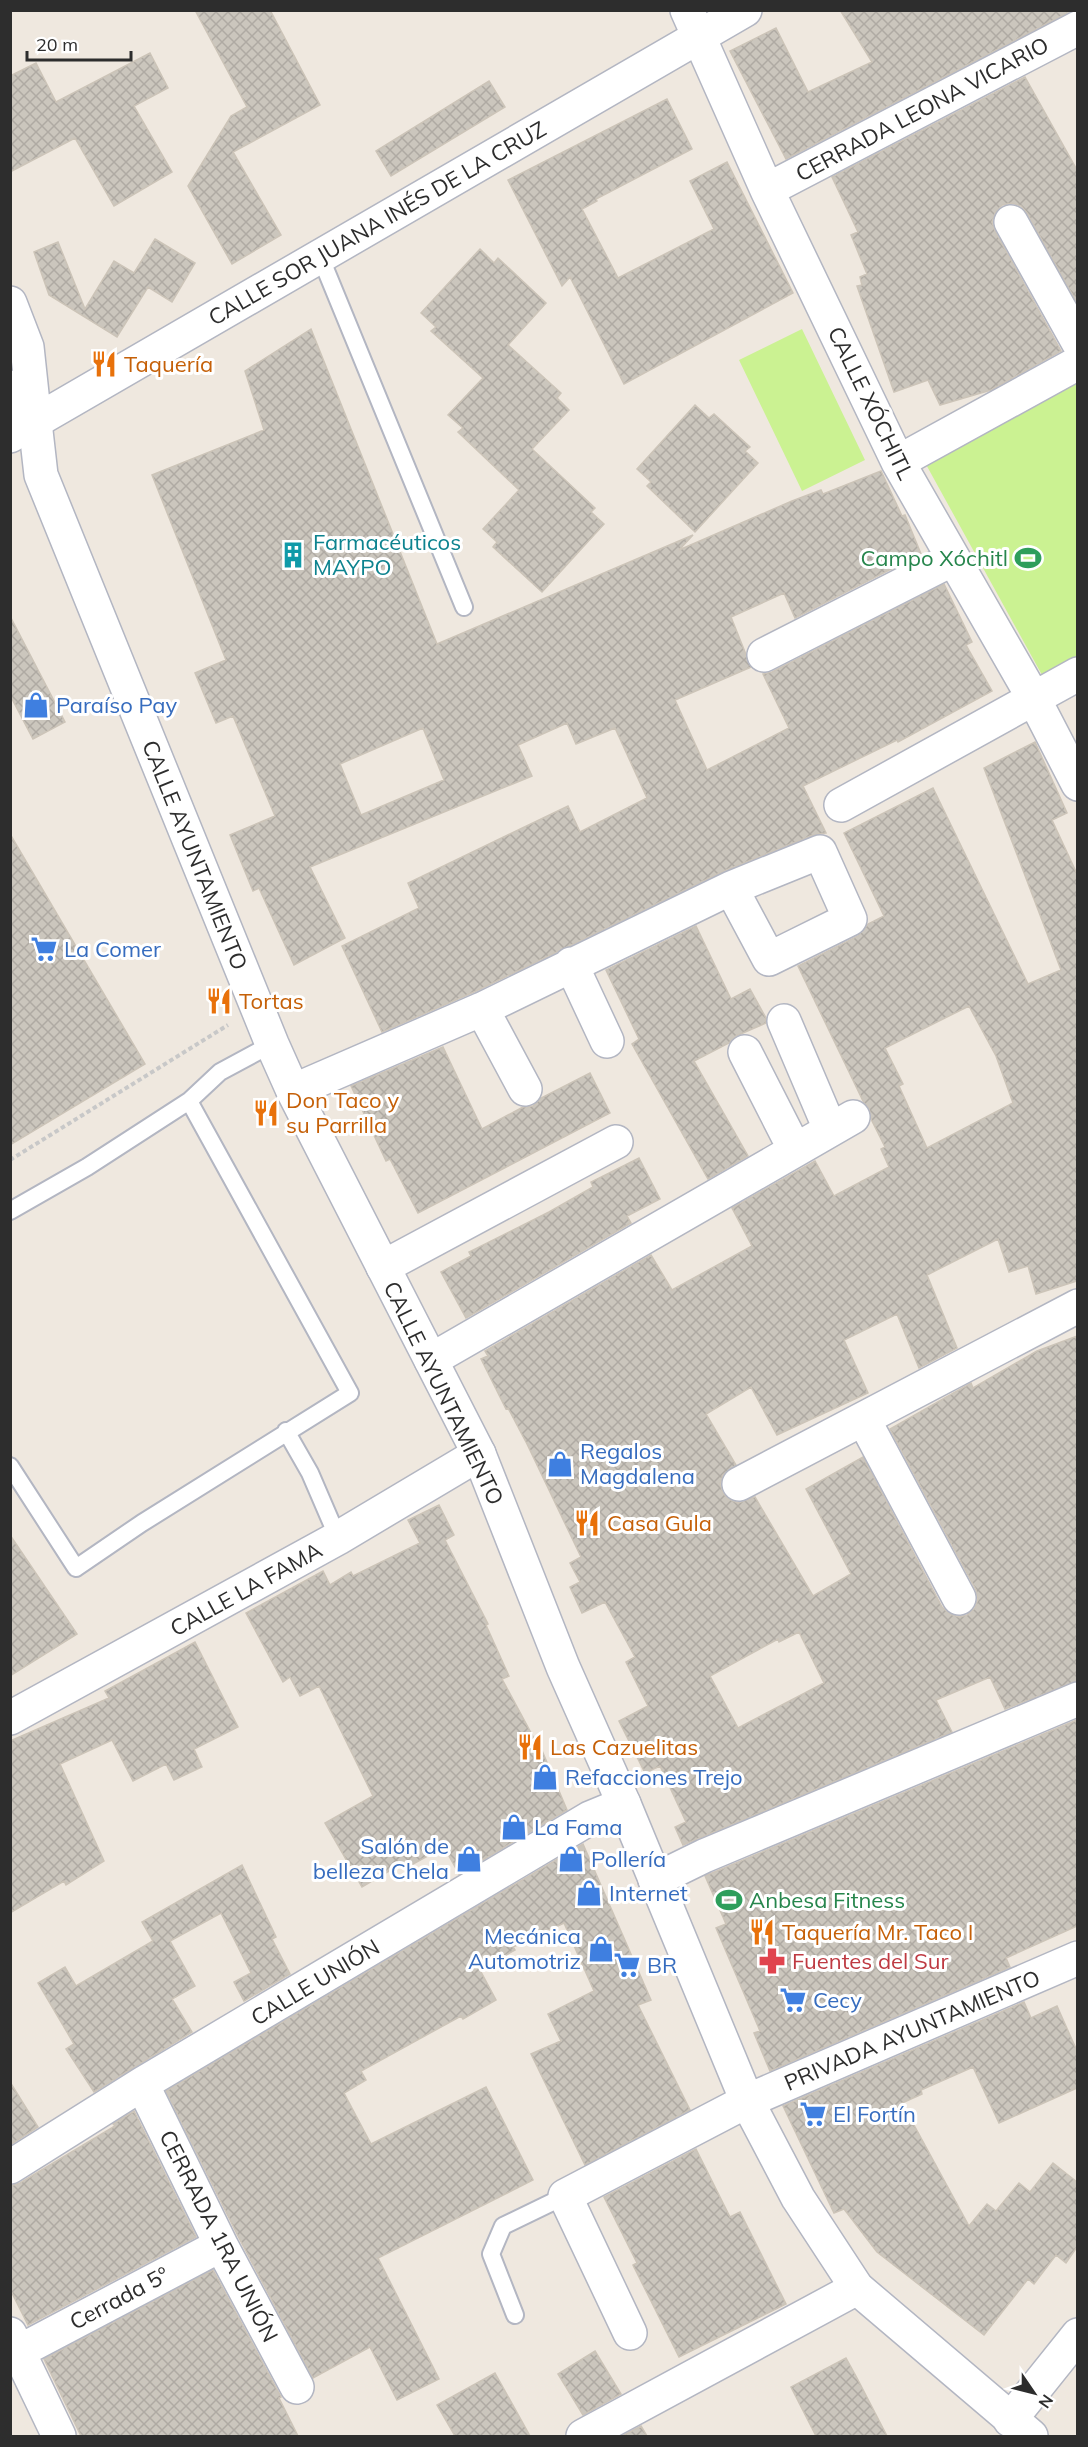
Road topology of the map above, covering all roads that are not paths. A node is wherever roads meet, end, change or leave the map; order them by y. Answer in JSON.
{"nodes":[{"id":1,"x":745,"y":10,"type":"edge"},
{"id":2,"x":694,"y":23,"type":"edge"},
{"id":3,"x":1077,"y":28,"type":"edge"},
{"id":4,"x":767,"y":190,"type":"junction"},
{"id":5,"x":1011,"y":222,"type":"dead end"},
{"id":6,"x":320,"y":256,"type":"junction"},
{"id":7,"x":10,"y":303,"type":"edge"},
{"id":8,"x":1077,"y":342,"type":"edge"},
{"id":9,"x":1077,"y":363,"type":"edge"},
{"id":10,"x":10,"y":387,"type":"edge"},
{"id":11,"x":18,"y":427,"type":"edge"},
{"id":12,"x":898,"y":462,"type":"junction"},
{"id":13,"x":953,"y":559,"type":"junction"},
{"id":14,"x":464,"y":607,"type":"dead end"},
{"id":15,"x":764,"y":655,"type":"dead end"},
{"id":16,"x":1077,"y":674,"type":"edge"},
{"id":17,"x":1032,"y":697,"type":"junction"},
{"id":18,"x":1077,"y":784,"type":"edge"},
{"id":19,"x":841,"y":805,"type":"dead end"},
{"id":20,"x":731,"y":888,"type":"dead end"},
{"id":21,"x":571,"y":964,"type":"junction"},
{"id":22,"x":482,"y":1009,"type":"junction"},
{"id":23,"x":784,"y":1021,"type":"dead end"},
{"id":24,"x":607,"y":1041,"type":"dead end"},
{"id":25,"x":272,"y":1044,"type":"junction"},
{"id":26,"x":745,"y":1052,"type":"dead end"},
{"id":27,"x":525,"y":1089,"type":"dead end"},
{"id":28,"x":293,"y":1091,"type":"junction"},
{"id":29,"x":189,"y":1101,"type":"junction"},
{"id":30,"x":616,"y":1142,"type":"dead end"},
{"id":31,"x":795,"y":1150,"type":"junction"},
{"id":32,"x":10,"y":1211,"type":"edge"},
{"id":33,"x":383,"y":1268,"type":"junction"},
{"id":34,"x":1077,"y":1306,"type":"edge"},
{"id":35,"x":431,"y":1360,"type":"junction"},
{"id":36,"x":864,"y":1420,"type":"junction"},
{"id":37,"x":286,"y":1431,"type":"junction"},
{"id":38,"x":479,"y":1454,"type":"junction"},
{"id":39,"x":10,"y":1466,"type":"edge"},
{"id":40,"x":739,"y":1484,"type":"dead end"},
{"id":41,"x":338,"y":1538,"type":"junction"},
{"id":42,"x":959,"y":1598,"type":"dead end"},
{"id":43,"x":1077,"y":1699,"type":"edge"},
{"id":44,"x":10,"y":1718,"type":"edge"},
{"id":45,"x":624,"y":1804,"type":"junction"},
{"id":46,"x":655,"y":1880,"type":"junction"},
{"id":47,"x":1077,"y":1958,"type":"edge"},
{"id":48,"x":142,"y":2084,"type":"junction"},
{"id":49,"x":747,"y":2102,"type":"junction"},
{"id":50,"x":10,"y":2167,"type":"edge"},
{"id":51,"x":565,"y":2196,"type":"junction"},
{"id":52,"x":221,"y":2245,"type":"junction"},
{"id":53,"x":857,"y":2288,"type":"junction"},
{"id":54,"x":514,"y":2315,"type":"dead end"},
{"id":55,"x":630,"y":2332,"type":"dead end"},
{"id":56,"x":1077,"y":2335,"type":"edge"},
{"id":57,"x":14,"y":2343,"type":"edge"},
{"id":58,"x":297,"y":2387,"type":"dead end"},
{"id":59,"x":1021,"y":2428,"type":"edge"},
{"id":60,"x":59,"y":2436,"type":"edge"},
{"id":61,"x":583,"y":2436,"type":"edge"}],
"edges":[{"from":1,"to":2,"type":"street","name":"CALLE SOR JUANA INÉS DE LA CRUZ"},
{"from":2,"to":4,"type":"street","name":"CALLE XÓCHITL"},
{"from":2,"to":6,"type":"street","name":"CALLE SOR JUANA INÉS DE LA CRUZ"},
{"from":3,"to":4,"type":"street","name":"CERRADA LEONA VICARIO"},
{"from":4,"to":12,"type":"street","name":"CALLE XÓCHITL"},
{"from":5,"to":8,"type":"street"},
{"from":6,"to":11,"type":"street","name":"CALLE SOR JUANA INÉS DE LA CRUZ"},
{"from":6,"to":14,"type":"lane"},
{"from":7,"to":11,"type":"street","name":"CALLE AYUNTAMIENTO"},
{"from":9,"to":12,"type":"street"},
{"from":10,"to":11,"type":"street"},
{"from":11,"to":25,"type":"street","name":"CALLE AYUNTAMIENTO"},
{"from":12,"to":13,"type":"street","name":"CALLE XÓCHITL"},
{"from":13,"to":15,"type":"street"},
{"from":13,"to":17,"type":"street","name":"CALLE XÓCHITL"},
{"from":16,"to":17,"type":"street"},
{"from":17,"to":18,"type":"street","name":"CALLE XÓCHITL"},
{"from":17,"to":19,"type":"street"},
{"from":20,"to":21,"type":"street"},
{"from":21,"to":22,"type":"street"},
{"from":21,"to":24,"type":"street"},
{"from":22,"to":27,"type":"street"},
{"from":22,"to":28,"type":"street"},
{"from":23,"to":31,"type":"street"},
{"from":25,"to":28,"type":"street","name":"CALLE AYUNTAMIENTO"},
{"from":25,"to":29,"type":"lane"},
{"from":26,"to":31,"type":"street"},
{"from":28,"to":33,"type":"street","name":"CALLE AYUNTAMIENTO"},
{"from":29,"to":32,"type":"lane"},
{"from":29,"to":37,"type":"lane"},
{"from":30,"to":33,"type":"street"},
{"from":31,"to":35,"type":"street"},
{"from":33,"to":35,"type":"street","name":"CALLE AYUNTAMIENTO"},
{"from":34,"to":36,"type":"street"},
{"from":35,"to":38,"type":"street","name":"CALLE AYUNTAMIENTO"},
{"from":36,"to":40,"type":"street"},
{"from":36,"to":42,"type":"street"},
{"from":37,"to":39,"type":"lane"},
{"from":37,"to":41,"type":"lane"},
{"from":38,"to":41,"type":"street","name":"CALLE LA FAMA"},
{"from":38,"to":45,"type":"street","name":"CALLE AYUNTAMIENTO"},
{"from":41,"to":44,"type":"street","name":"CALLE LA FAMA"},
{"from":43,"to":46,"type":"street"},
{"from":45,"to":46,"type":"street","name":"CALLE AYUNTAMIENTO"},
{"from":45,"to":48,"type":"street","name":"CALLE UNIÓN"},
{"from":46,"to":49,"type":"street","name":"CALLE AYUNTAMIENTO"},
{"from":47,"to":49,"type":"street","name":"PRIVADA AYUNTAMIENTO"},
{"from":48,"to":50,"type":"street","name":"CALLE UNIÓN"},
{"from":48,"to":52,"type":"street","name":"CERRADA 1RA UNIÓN"},
{"from":49,"to":51,"type":"street","name":"PRIVADA AYUNTAMIENTO"},
{"from":49,"to":53,"type":"street","name":"CALLE AYUNTAMIENTO"},
{"from":51,"to":54,"type":"lane"},
{"from":51,"to":55,"type":"street"},
{"from":52,"to":57,"type":"street","name":"Cerrada 5º"},
{"from":52,"to":58,"type":"street","name":"CERRADA 1RA UNIÓN"},
{"from":53,"to":59,"type":"street","name":"CALLE AYUNTAMIENTO"},
{"from":53,"to":61,"type":"street"},
{"from":56,"to":59,"type":"street"},
{"from":57,"to":60,"type":"street"}]}
